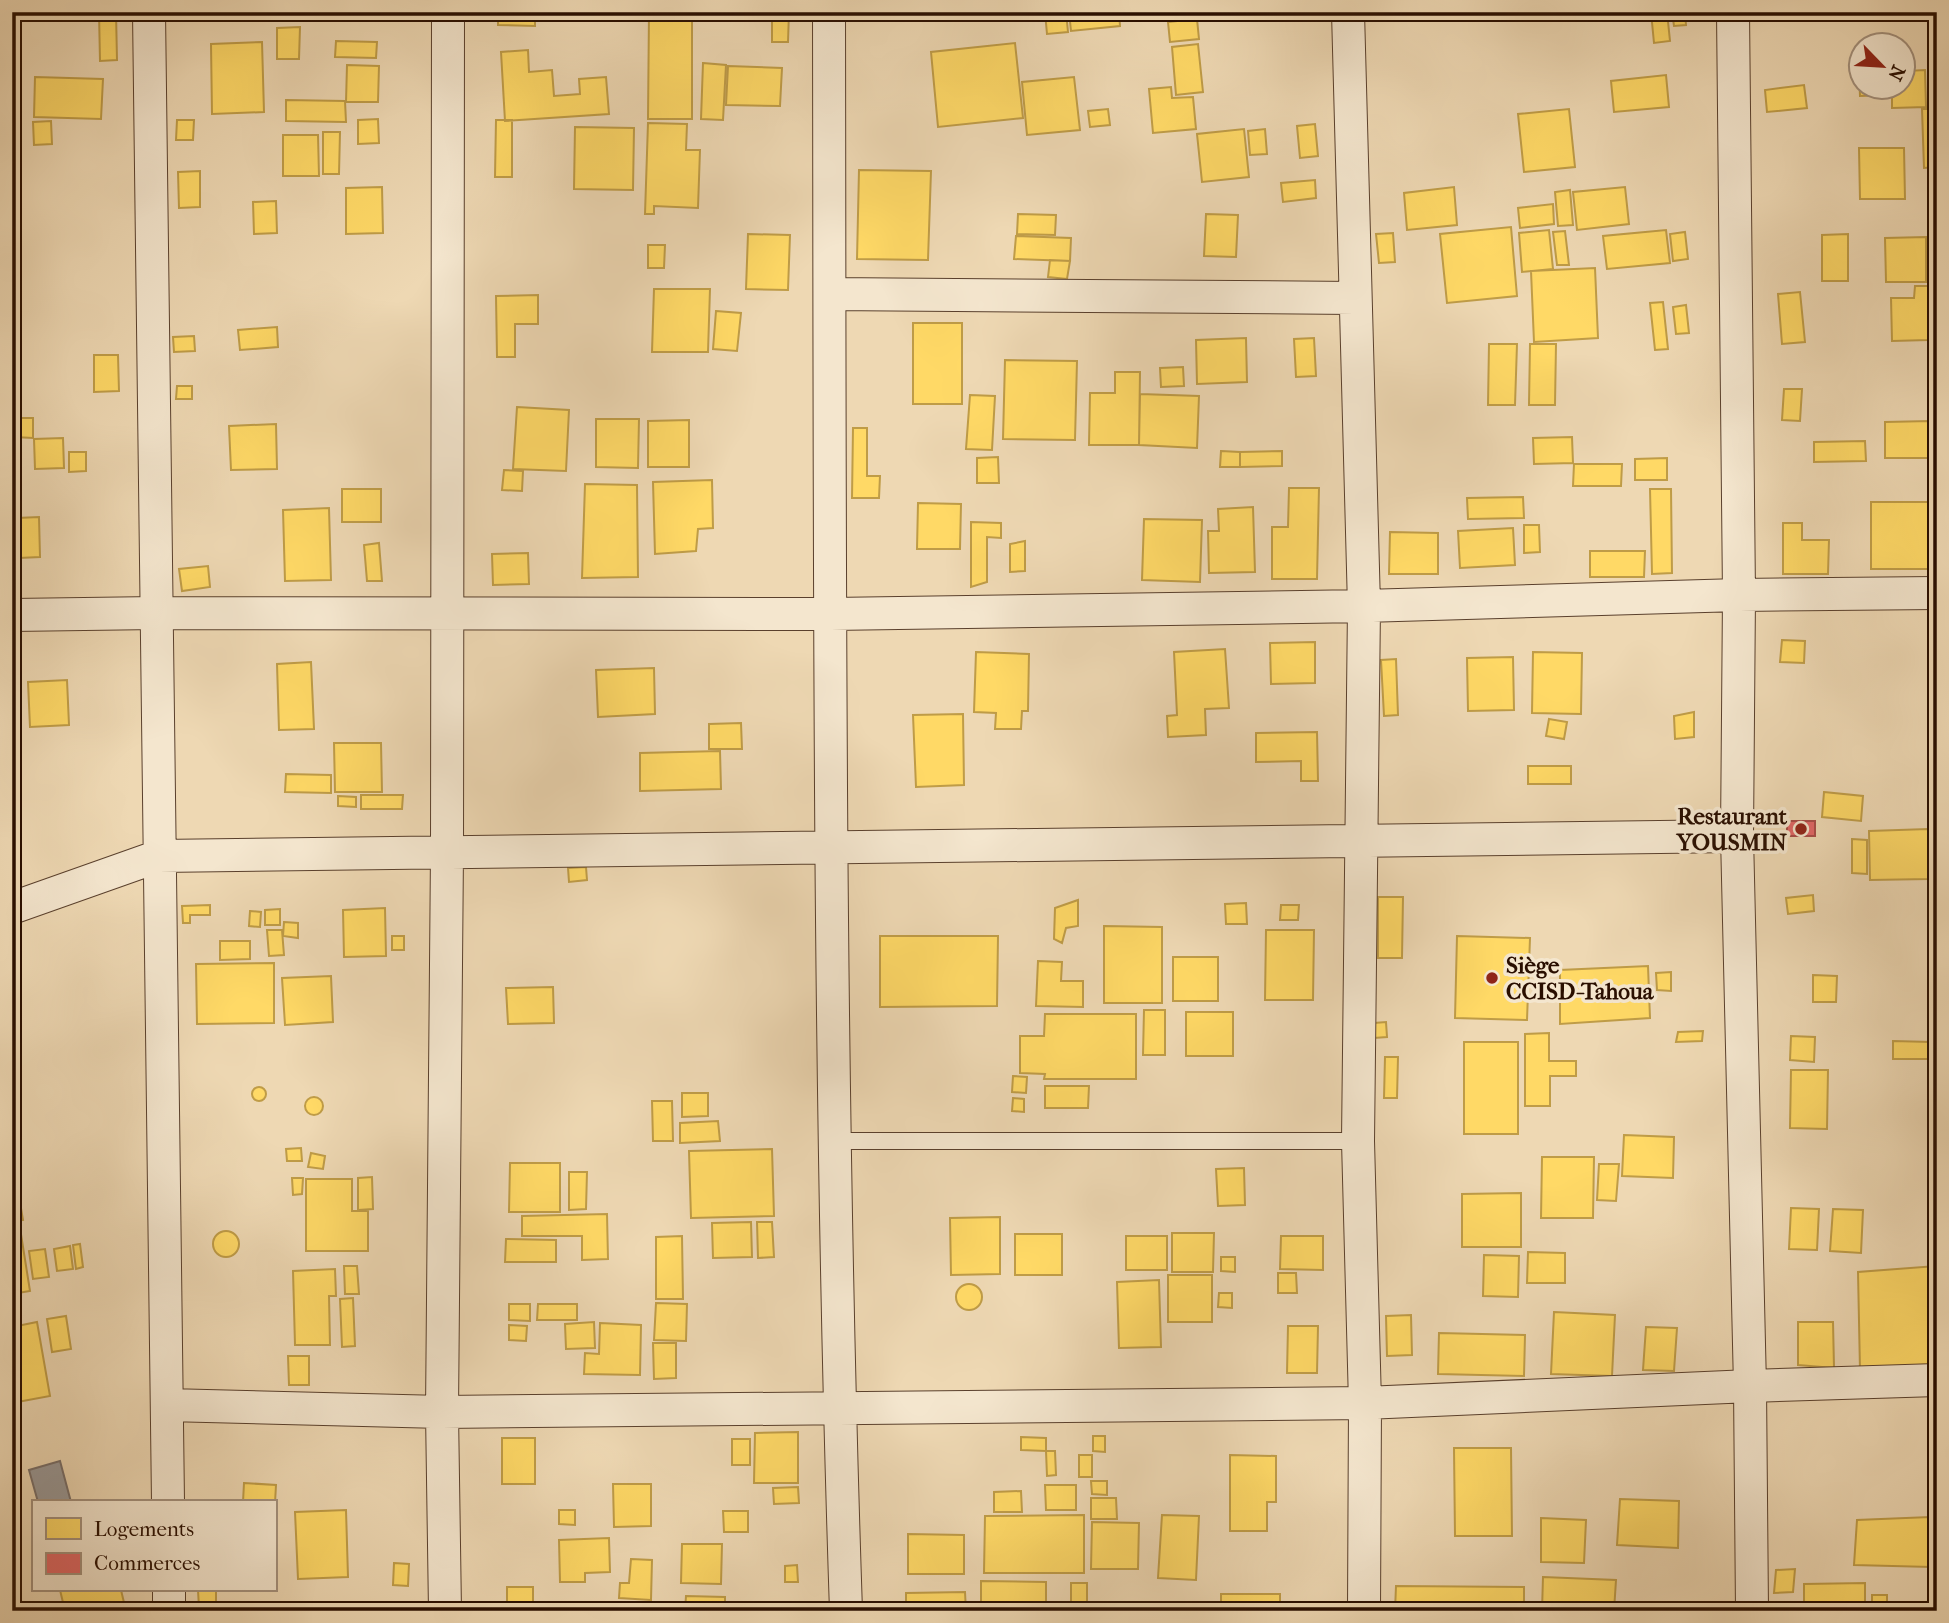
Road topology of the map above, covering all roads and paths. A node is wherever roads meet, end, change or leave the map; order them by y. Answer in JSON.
{"nodes":[{"id":1,"x":149,"y":12,"type":"edge"},
{"id":2,"x":448,"y":12,"type":"edge"},
{"id":3,"x":829,"y":12,"type":"edge"},
{"id":4,"x":1348,"y":12,"type":"edge"},
{"id":5,"x":1733,"y":12,"type":"edge"},
{"id":6,"x":830,"y":294,"type":"junction"},
{"id":7,"x":1355,"y":298,"type":"junction"},
{"id":8,"x":1937,"y":593,"type":"edge"},
{"id":9,"x":1739,"y":594,"type":"junction"},
{"id":10,"x":1364,"y":606,"type":"junction"},
{"id":11,"x":156,"y":613,"type":"junction"},
{"id":12,"x":447,"y":614,"type":"junction"},
{"id":13,"x":831,"y":614,"type":"junction"},
{"id":14,"x":12,"y":615,"type":"edge"},
{"id":15,"x":1737,"y":836,"type":"junction"},
{"id":16,"x":1361,"y":841,"type":"junction"},
{"id":17,"x":831,"y":847,"type":"junction"},
{"id":18,"x":447,"y":852,"type":"junction"},
{"id":19,"x":159,"y":856,"type":"junction"},
{"id":20,"x":12,"y":908,"type":"edge"},
{"id":21,"x":836,"y":1141,"type":"junction"},
{"id":22,"x":1358,"y":1141,"type":"junction"},
{"id":23,"x":1937,"y":1380,"type":"edge"},
{"id":24,"x":1750,"y":1386,"type":"junction"},
{"id":25,"x":1365,"y":1403,"type":"junction"},
{"id":26,"x":167,"y":1405,"type":"junction"},
{"id":27,"x":839,"y":1407,"type":"junction"},
{"id":28,"x":442,"y":1412,"type":"junction"},
{"id":29,"x":168,"y":1500,"type":"edge"},
{"id":30,"x":169,"y":1592,"type":"edge"},
{"id":31,"x":170,"y":1611,"type":"edge"},
{"id":32,"x":445,"y":1611,"type":"edge"},
{"id":33,"x":846,"y":1611,"type":"edge"},
{"id":34,"x":1364,"y":1611,"type":"edge"},
{"id":35,"x":1752,"y":1611,"type":"edge"}],
"edges":[{"from":1,"to":11,"type":"street"},
{"from":2,"to":12,"type":"street"},
{"from":3,"to":6,"type":"street"},
{"from":4,"to":7,"type":"street"},
{"from":5,"to":9,"type":"street"},
{"from":6,"to":7,"type":"street"},
{"from":6,"to":13,"type":"street"},
{"from":7,"to":10,"type":"street"},
{"from":8,"to":9,"type":"street"},
{"from":9,"to":10,"type":"street"},
{"from":9,"to":15,"type":"street"},
{"from":10,"to":13,"type":"street"},
{"from":10,"to":16,"type":"street"},
{"from":11,"to":12,"type":"street"},
{"from":11,"to":14,"type":"street"},
{"from":11,"to":19,"type":"street"},
{"from":12,"to":13,"type":"street"},
{"from":12,"to":18,"type":"street"},
{"from":13,"to":17,"type":"street"},
{"from":15,"to":16,"type":"street"},
{"from":15,"to":24,"type":"street"},
{"from":16,"to":17,"type":"street"},
{"from":16,"to":22,"type":"street"},
{"from":17,"to":18,"type":"street"},
{"from":17,"to":21,"type":"street"},
{"from":18,"to":19,"type":"street"},
{"from":18,"to":28,"type":"street"},
{"from":19,"to":20,"type":"street"},
{"from":19,"to":26,"type":"street"},
{"from":21,"to":22,"type":"lane"},
{"from":21,"to":27,"type":"street"},
{"from":22,"to":25,"type":"street"},
{"from":23,"to":24,"type":"street"},
{"from":24,"to":25,"type":"street"},
{"from":24,"to":35,"type":"street"},
{"from":25,"to":27,"type":"street"},
{"from":25,"to":34,"type":"street"},
{"from":26,"to":28,"type":"street"},
{"from":26,"to":29,"type":"street"},
{"from":27,"to":28,"type":"street"},
{"from":27,"to":33,"type":"street"},
{"from":28,"to":32,"type":"street"},
{"from":30,"to":31,"type":"street"}]}
